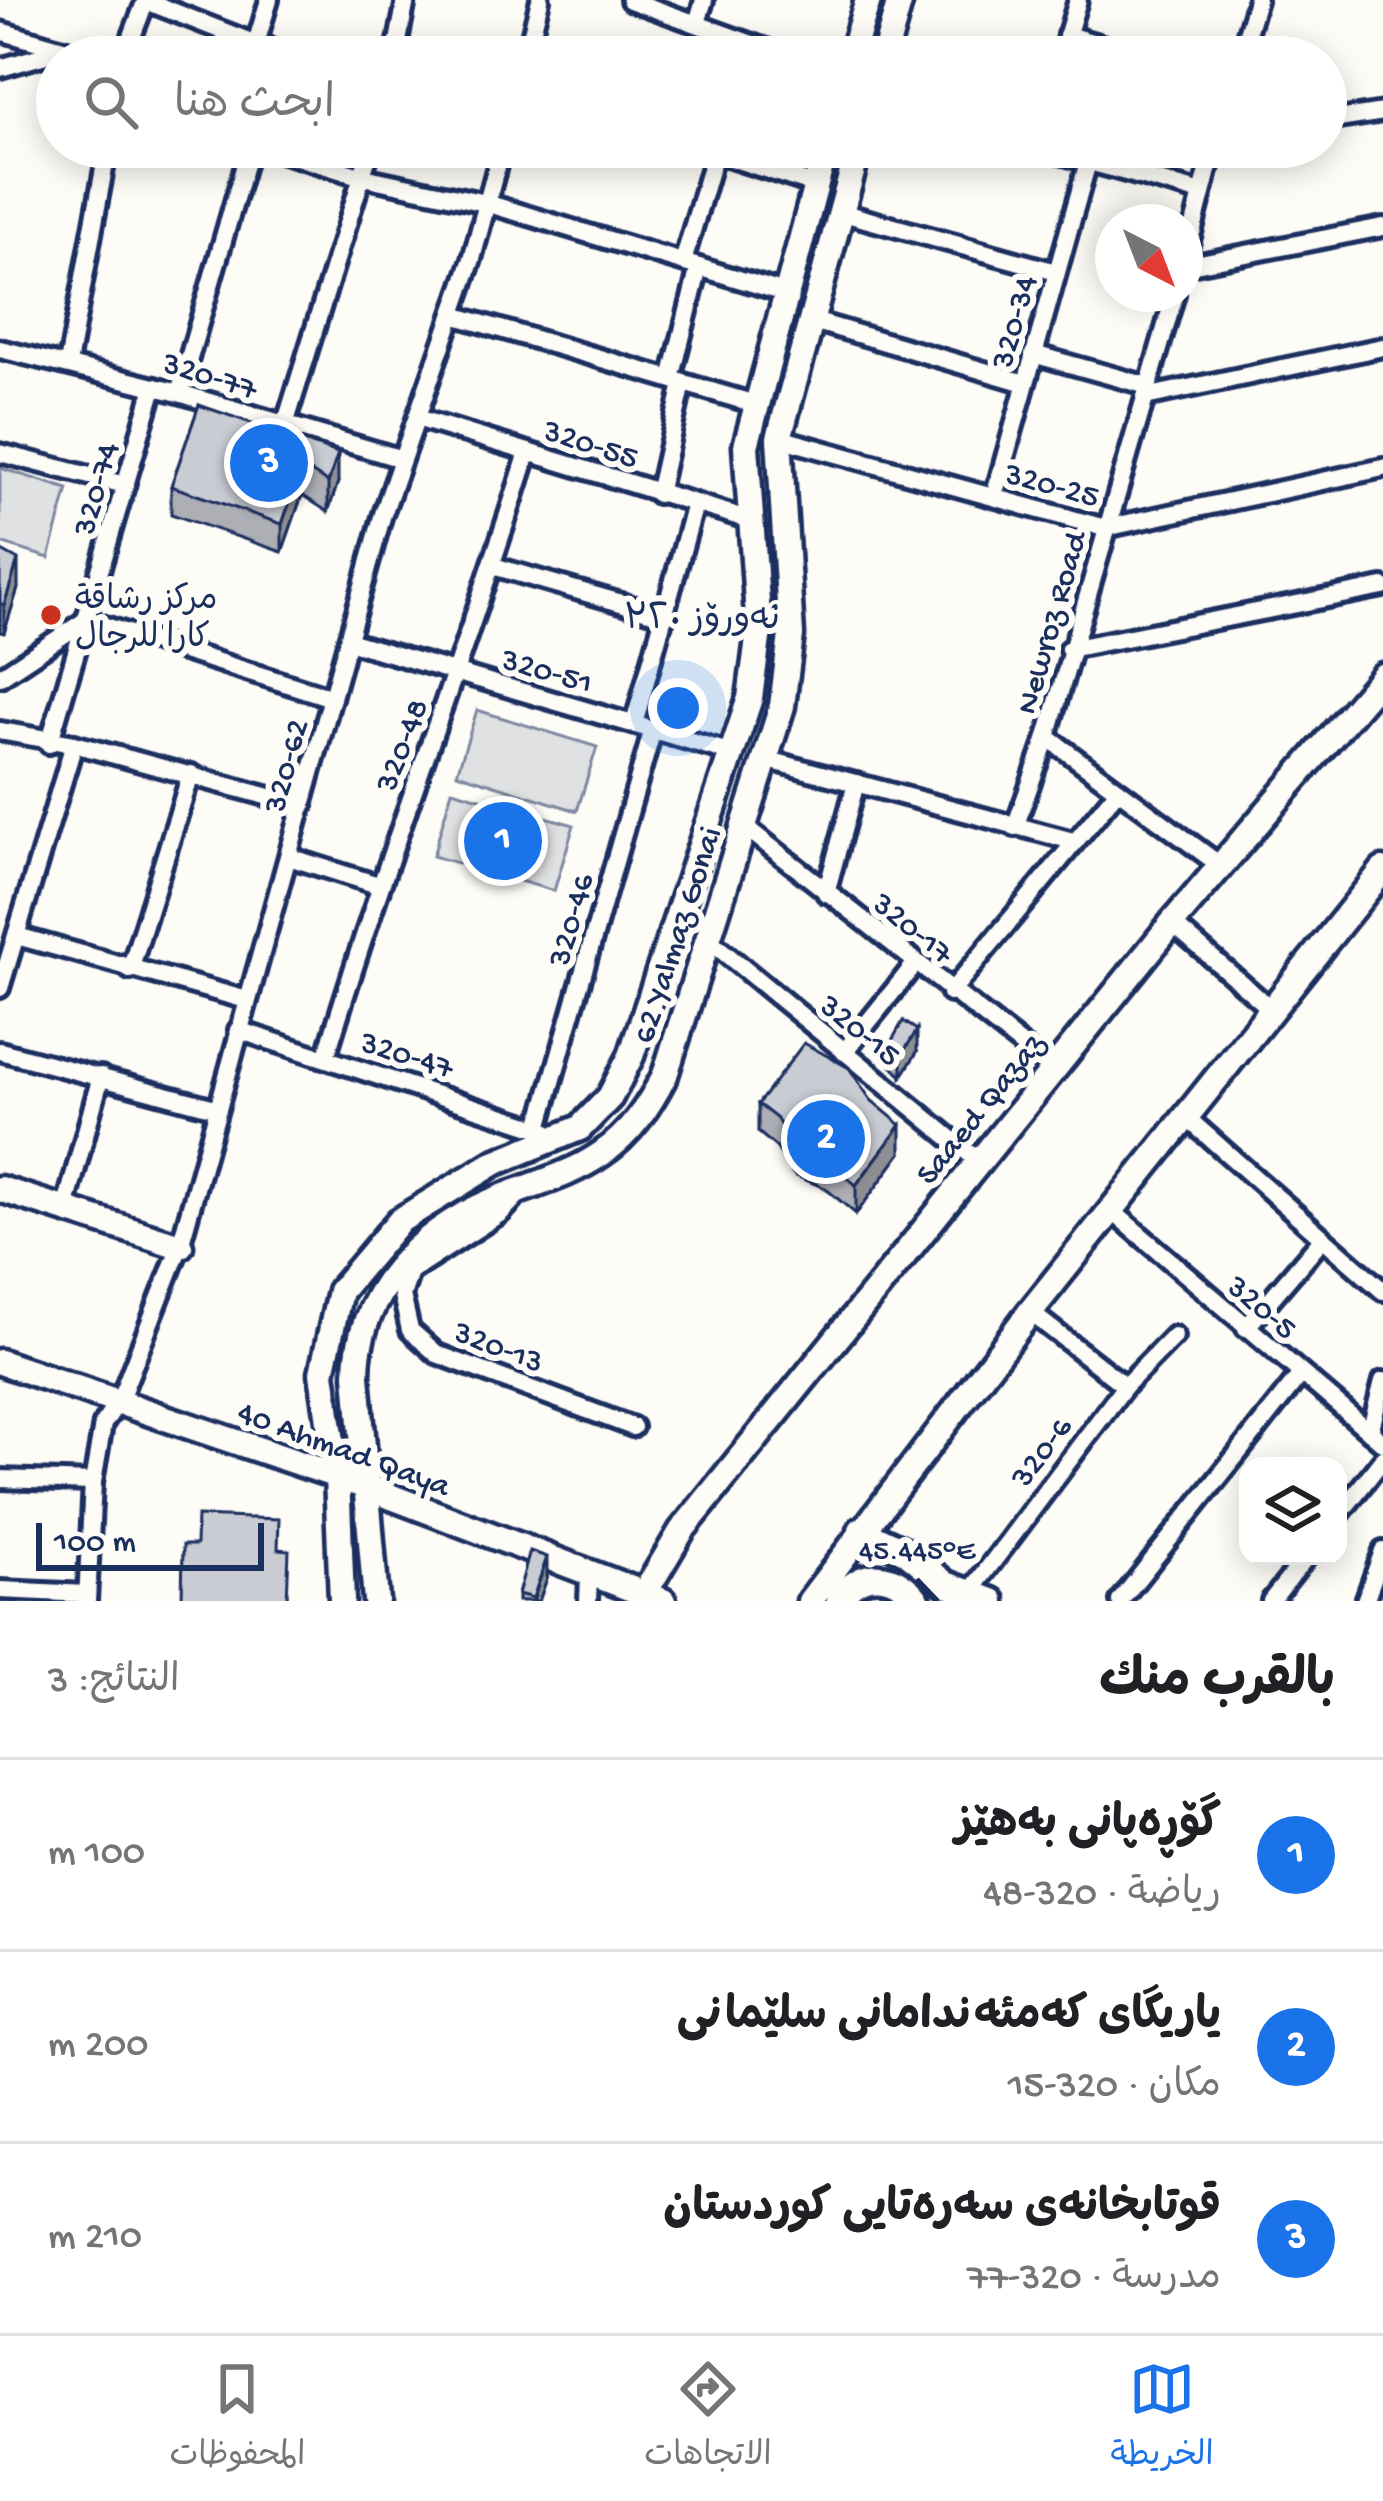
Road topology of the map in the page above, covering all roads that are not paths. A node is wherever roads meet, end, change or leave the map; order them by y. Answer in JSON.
{"nodes":[{"id":1,"x":146,"y":0,"type":"edge"},
{"id":2,"x":269,"y":0,"type":"edge"},
{"id":3,"x":540,"y":0,"type":"edge"},
{"id":4,"x":630,"y":0,"type":"edge"},
{"id":5,"x":704,"y":0,"type":"edge"},
{"id":6,"x":868,"y":0,"type":"edge"},
{"id":7,"x":900,"y":0,"type":"edge"},
{"id":8,"x":1078,"y":0,"type":"edge"},
{"id":9,"x":1257,"y":0,"type":"edge"},
{"id":10,"x":399,"y":2,"type":"edge"},
{"id":11,"x":697,"y":23,"type":"junction"},
{"id":12,"x":0,"y":31,"type":"edge"},
{"id":13,"x":1067,"y":35,"type":"joint"},
{"id":14,"x":132,"y":36,"type":"edge"},
{"id":15,"x":222,"y":36,"type":"edge"},
{"id":16,"x":258,"y":36,"type":"edge"},
{"id":17,"x":396,"y":36,"type":"edge"},
{"id":18,"x":531,"y":36,"type":"edge"},
{"id":19,"x":722,"y":36,"type":"edge"},
{"id":20,"x":857,"y":36,"type":"edge"},
{"id":21,"x":890,"y":36,"type":"edge"},
{"id":22,"x":1070,"y":36,"type":"edge"},
{"id":23,"x":1246,"y":36,"type":"edge"},
{"id":24,"x":36,"y":41,"type":"edge"},
{"id":25,"x":36,"y":58,"type":"edge"},
{"id":26,"x":0,"y":68,"type":"edge"},
{"id":27,"x":1383,"y":112,"type":"edge"},
{"id":28,"x":1347,"y":118,"type":"edge"},
{"id":29,"x":104,"y":168,"type":"edge"},
{"id":30,"x":244,"y":168,"type":"edge"},
{"id":31,"x":333,"y":168,"type":"edge"},
{"id":32,"x":365,"y":168,"type":"edge"},
{"id":33,"x":496,"y":168,"type":"edge"},
{"id":34,"x":712,"y":168,"type":"edge"},
{"id":35,"x":763,"y":168,"type":"edge"},
{"id":36,"x":820,"y":168,"type":"edge"},
{"id":37,"x":853,"y":168,"type":"edge"},
{"id":38,"x":1086,"y":168,"type":"edge"},
{"id":39,"x":1110,"y":168,"type":"edge"},
{"id":40,"x":1209,"y":168,"type":"edge"},
{"id":41,"x":363,"y":177,"type":"junction"},
{"id":42,"x":815,"y":184,"type":"junction"},
{"id":43,"x":1202,"y":193,"type":"junction"},
{"id":44,"x":486,"y":203,"type":"junction"},
{"id":45,"x":1199,"y":204,"type":"edge"},
{"id":46,"x":841,"y":212,"type":"junction"},
{"id":47,"x":1383,"y":227,"type":"edge"},
{"id":48,"x":1203,"y":260,"type":"edge"},
{"id":49,"x":691,"y":264,"type":"junction"},
{"id":50,"x":1056,"y":272,"type":"junction"},
{"id":51,"x":785,"y":293,"type":"junction"},
{"id":52,"x":1170,"y":312,"type":"edge"},
{"id":53,"x":453,"y":316,"type":"junction"},
{"id":54,"x":810,"y":320,"type":"junction"},
{"id":55,"x":1383,"y":347,"type":"edge"},
{"id":56,"x":0,"y":349,"type":"edge"},
{"id":57,"x":1033,"y":355,"type":"junction"},
{"id":58,"x":68,"y":364,"type":"junction"},
{"id":59,"x":677,"y":381,"type":"junction"},
{"id":60,"x":1025,"y":383,"type":"junction"},
{"id":61,"x":154,"y":386,"type":"junction"},
{"id":62,"x":1146,"y":392,"type":"junction"},
{"id":63,"x":179,"y":393,"type":"junction"},
{"id":64,"x":755,"y":404,"type":"junction"},
{"id":65,"x":417,"y":418,"type":"junction"},
{"id":66,"x":284,"y":428,"type":"junction"},
{"id":67,"x":779,"y":438,"type":"junction"},
{"id":68,"x":528,"y":452,"type":"junction"},
{"id":69,"x":0,"y":453,"type":"edge"},
{"id":70,"x":402,"y":459,"type":"junction"},
{"id":71,"x":1383,"y":467,"type":"edge"},
{"id":72,"x":125,"y":484,"type":"junction"},
{"id":73,"x":658,"y":494,"type":"junction"},
{"id":74,"x":994,"y":496,"type":"junction"},
{"id":75,"x":695,"y":504,"type":"junction"},
{"id":76,"x":750,"y":520,"type":"junction"},
{"id":77,"x":1105,"y":528,"type":"junction"},
{"id":78,"x":493,"y":566,"type":"junction"},
{"id":79,"x":785,"y":568,"type":"junction"},
{"id":80,"x":754,"y":572,"type":"junction"},
{"id":81,"x":1383,"y":587,"type":"edge"},
{"id":82,"x":665,"y":616,"type":"junction"},
{"id":83,"x":86,"y":620,"type":"junction"},
{"id":84,"x":348,"y":640,"type":"junction"},
{"id":85,"x":1069,"y":649,"type":"junction"},
{"id":86,"x":458,"y":674,"type":"junction"},
{"id":87,"x":1383,"y":676,"type":"edge"},
{"id":88,"x":0,"y":677,"type":"edge"},
{"id":89,"x":332,"y":698,"type":"junction"},
{"id":90,"x":634,"y":724,"type":"junction"},
{"id":91,"x":653,"y":729,"type":"junction"},
{"id":92,"x":0,"y":731,"type":"edge"},
{"id":93,"x":1047,"y":736,"type":"junction"},
{"id":94,"x":50,"y":744,"type":"junction"},
{"id":95,"x":74,"y":744,"type":"junction"},
{"id":96,"x":732,"y":753,"type":"junction"},
{"id":97,"x":765,"y":759,"type":"junction"},
{"id":98,"x":191,"y":774,"type":"junction"},
{"id":99,"x":856,"y":783,"type":"junction"},
{"id":100,"x":1118,"y":790,"type":"junction"},
{"id":101,"x":302,"y":806,"type":"junction"},
{"id":102,"x":743,"y":826,"type":"junction"},
{"id":103,"x":1016,"y":826,"type":"junction"},
{"id":104,"x":1073,"y":841,"type":"junction"},
{"id":105,"x":289,"y":857,"type":"junction"},
{"id":106,"x":1221,"y":866,"type":"junction"},
{"id":107,"x":1383,"y":870,"type":"edge"},
{"id":108,"x":378,"y":885,"type":"junction"},
{"id":109,"x":826,"y":893,"type":"junction"},
{"id":110,"x":1172,"y":923,"type":"junction"},
{"id":111,"x":17,"y":936,"type":"junction"},
{"id":112,"x":710,"y":940,"type":"junction"},
{"id":113,"x":915,"y":964,"type":"junction"},
{"id":114,"x":130,"y":970,"type":"junction"},
{"id":115,"x":0,"y":988,"type":"edge"},
{"id":116,"x":950,"y":993,"type":"junction"},
{"id":117,"x":247,"y":1000,"type":"junction"},
{"id":118,"x":1272,"y":1010,"type":"junction"},
{"id":119,"x":238,"y":1030,"type":"junction"},
{"id":120,"x":0,"y":1051,"type":"edge"},
{"id":121,"x":844,"y":1052,"type":"junction"},
{"id":122,"x":326,"y":1058,"type":"junction"},
{"id":123,"x":1052,"y":1070,"type":"junction"},
{"id":124,"x":101,"y":1076,"type":"junction"},
{"id":125,"x":215,"y":1108,"type":"junction"},
{"id":126,"x":1186,"y":1117,"type":"junction"},
{"id":127,"x":546,"y":1132,"type":"junction"},
{"id":128,"x":977,"y":1160,"type":"junction"},
{"id":129,"x":0,"y":1189,"type":"edge"},
{"id":130,"x":528,"y":1189,"type":"junction"},
{"id":131,"x":65,"y":1209,"type":"junction"},
{"id":132,"x":1111,"y":1210,"type":"junction"},
{"id":133,"x":1321,"y":1240,"type":"junction"},
{"id":134,"x":180,"y":1246,"type":"junction"},
{"id":135,"x":1383,"y":1291,"type":"edge"},
{"id":136,"x":1030,"y":1312,"type":"junction"},
{"id":137,"x":1246,"y":1328,"type":"junction"},
{"id":138,"x":1174,"y":1336,"type":"dead end"},
{"id":139,"x":0,"y":1362,"type":"edge"},
{"id":140,"x":1300,"y":1374,"type":"junction"},
{"id":141,"x":1383,"y":1381,"type":"edge"},
{"id":142,"x":1125,"y":1386,"type":"junction"},
{"id":143,"x":120,"y":1399,"type":"junction"},
{"id":144,"x":634,"y":1427,"type":"dead end"},
{"id":145,"x":1377,"y":1438,"type":"edge"},
{"id":146,"x":1383,"y":1459,"type":"edge"},
{"id":147,"x":337,"y":1476,"type":"junction"},
{"id":148,"x":0,"y":1479,"type":"edge"},
{"id":149,"x":93,"y":1482,"type":"junction"},
{"id":150,"x":370,"y":1488,"type":"junction"},
{"id":151,"x":1347,"y":1505,"type":"edge"},
{"id":152,"x":861,"y":1530,"type":"junction"},
{"id":153,"x":1383,"y":1551,"type":"edge"},
{"id":154,"x":1299,"y":1565,"type":"edge"},
{"id":155,"x":589,"y":1575,"type":"junction"},
{"id":156,"x":0,"y":1590,"type":"edge"},
{"id":157,"x":87,"y":1598,"type":"edge"},
{"id":158,"x":654,"y":1598,"type":"edge"},
{"id":159,"x":972,"y":1598,"type":"edge"},
{"id":160,"x":342,"y":1601,"type":"edge"},
{"id":161,"x":376,"y":1601,"type":"edge"},
{"id":162,"x":588,"y":1601,"type":"edge"},
{"id":163,"x":810,"y":1601,"type":"edge"},
{"id":164,"x":839,"y":1601,"type":"edge"},
{"id":165,"x":918,"y":1601,"type":"edge"},
{"id":166,"x":1120,"y":1601,"type":"edge"},
{"id":167,"x":1271,"y":1601,"type":"edge"},
{"id":168,"x":1365,"y":1601,"type":"edge"}],
"edges":[{"from":1,"to":14,"type":"street"},
{"from":1,"to":15,"type":"street"},
{"from":2,"to":16,"type":"street"},
{"from":3,"to":18,"type":"street"},
{"from":4,"to":11,"type":"street"},
{"from":5,"to":11,"type":"street"},
{"from":6,"to":20,"type":"main road"},
{"from":7,"to":21,"type":"main road"},
{"from":8,"to":13,"type":"street"},
{"from":9,"to":23,"type":"street"},
{"from":10,"to":17,"type":"street"},
{"from":11,"to":19,"type":"street"},
{"from":12,"to":24,"type":"street"},
{"from":13,"to":22,"type":"street"},
{"from":25,"to":26,"type":"street"},
{"from":27,"to":28,"type":"street"},
{"from":29,"to":58,"type":"street"},
{"from":30,"to":63,"type":"street"},
{"from":31,"to":41,"type":"street"},
{"from":32,"to":41,"type":"street"},
{"from":33,"to":44,"type":"street","name":"320-62"},
{"from":34,"to":49,"type":"street"},
{"from":35,"to":42,"type":"street"},
{"from":36,"to":42,"type":"main road","name":"62 Yalmaz Gonai"},
{"from":37,"to":46,"type":"main road","name":"62 Yalmaz Gonai"},
{"from":38,"to":50,"type":"street","name":"320-34"},
{"from":39,"to":43,"type":"street"},
{"from":40,"to":43,"type":"street"},
{"from":41,"to":44,"type":"street"},
{"from":41,"to":66,"type":"street"},
{"from":42,"to":51,"type":"main road","name":"62 Yalmaz Gonai"},
{"from":43,"to":45,"type":"street"},
{"from":44,"to":49,"type":"street"},
{"from":44,"to":53,"type":"street","name":"320-62"},
{"from":46,"to":50,"type":"street"},
{"from":46,"to":54,"type":"main road","name":"62 Yalmaz Gonai"},
{"from":47,"to":48,"type":"street"},
{"from":49,"to":51,"type":"street"},
{"from":49,"to":59,"type":"street"},
{"from":50,"to":57,"type":"street","name":"320-34"},
{"from":51,"to":64,"type":"main road","name":"62 Yalmaz Gonai"},
{"from":52,"to":62,"type":"street","name":"Newroz Road"},
{"from":53,"to":59,"type":"street"},
{"from":53,"to":65,"type":"street","name":"320-62"},
{"from":54,"to":60,"type":"street"},
{"from":54,"to":67,"type":"main road","name":"62 Yalmaz Gonai"},
{"from":55,"to":62,"type":"street"},
{"from":56,"to":58,"type":"street","name":"320-77"},
{"from":57,"to":60,"type":"street","name":"320-34"},
{"from":57,"to":62,"type":"street"},
{"from":58,"to":61,"type":"street","name":"320-77"},
{"from":59,"to":64,"type":"street"},
{"from":59,"to":73,"type":"street"},
{"from":60,"to":74,"type":"street","name":"320-34"},
{"from":61,"to":63,"type":"street","name":"320-77"},
{"from":61,"to":72,"type":"street","name":"320-74"},
{"from":62,"to":77,"type":"street","name":"Newroz Road"},
{"from":63,"to":66,"type":"street","name":"320-77"},
{"from":64,"to":76,"type":"main road","name":"62 Yalmaz Gonai"},
{"from":65,"to":68,"type":"street","name":"320-55"},
{"from":65,"to":70,"type":"street","name":"320-62"},
{"from":66,"to":70,"type":"street","name":"320-77"},
{"from":67,"to":74,"type":"street","name":"320-25"},
{"from":67,"to":79,"type":"main road","name":"62 Yalmaz Gonai"},
{"from":68,"to":73,"type":"street","name":"320-55"},
{"from":68,"to":78,"type":"street","name":"320-48"},
{"from":69,"to":72,"type":"street"},
{"from":70,"to":84,"type":"street","name":"320-62"},
{"from":71,"to":77,"type":"street","name":"320-25"},
{"from":72,"to":83,"type":"street","name":"320-74"},
{"from":73,"to":75,"type":"street","name":"320-55"},
{"from":74,"to":77,"type":"street","name":"320-25"},
{"from":75,"to":76,"type":"street","name":"320-55"},
{"from":75,"to":82,"type":"street"},
{"from":76,"to":80,"type":"main road","name":"62 Yalmaz Gonai"},
{"from":77,"to":85,"type":"street","name":"Newroz Road"},
{"from":78,"to":82,"type":"street"},
{"from":78,"to":86,"type":"street","name":"320-48"},
{"from":79,"to":80,"type":"main road"},
{"from":79,"to":97,"type":"main road","name":"62 Yalmaz Gonai"},
{"from":80,"to":96,"type":"main road","name":"62 Yalmaz Gonai"},
{"from":81,"to":85,"type":"street"},
{"from":82,"to":90,"type":"street"},
{"from":83,"to":88,"type":"street"},
{"from":83,"to":89,"type":"street"},
{"from":83,"to":94,"type":"street","name":"320-74"},
{"from":84,"to":86,"type":"street","name":"320-51"},
{"from":84,"to":89,"type":"street","name":"320-62"},
{"from":85,"to":93,"type":"street","name":"Newroz Road"},
{"from":86,"to":90,"type":"street","name":"320-51"},
{"from":86,"to":108,"type":"street","name":"320-48"},
{"from":87,"to":106,"type":"main road","name":"Saaed Qazaz"},
{"from":89,"to":101,"type":"street","name":"320-62"},
{"from":90,"to":91,"type":"street","name":"320-51"},
{"from":91,"to":96,"type":"street","name":"320-51"},
{"from":91,"to":127,"type":"street","name":"320-46"},
{"from":92,"to":94,"type":"street"},
{"from":93,"to":100,"type":"street"},
{"from":93,"to":103,"type":"street","name":"Newroz Road"},
{"from":94,"to":95,"type":"street"},
{"from":95,"to":98,"type":"street"},
{"from":95,"to":111,"type":"street"},
{"from":96,"to":127,"type":"main road","name":"62 Yalmaz Gonai"},
{"from":97,"to":99,"type":"street"},
{"from":97,"to":102,"type":"main road","name":"62 Yalmaz Gonai"},
{"from":98,"to":101,"type":"street"},
{"from":98,"to":114,"type":"street"},
{"from":99,"to":103,"type":"street"},
{"from":99,"to":109,"type":"street"},
{"from":100,"to":104,"type":"street"},
{"from":100,"to":106,"type":"street"},
{"from":101,"to":105,"type":"street","name":"320-62"},
{"from":102,"to":109,"type":"street","name":"320-17"},
{"from":102,"to":112,"type":"main road","name":"62 Yalmaz Gonai"},
{"from":103,"to":104,"type":"street"},
{"from":104,"to":116,"type":"street"},
{"from":105,"to":108,"type":"street"},
{"from":105,"to":117,"type":"street","name":"320-62"},
{"from":106,"to":110,"type":"main road","name":"Saaed Qazaz"},
{"from":107,"to":118,"type":"main road"},
{"from":108,"to":122,"type":"street","name":"320-48"},
{"from":109,"to":113,"type":"street","name":"320-17"},
{"from":110,"to":118,"type":"street"},
{"from":110,"to":123,"type":"main road","name":"Saaed Qazaz"},
{"from":111,"to":114,"type":"street"},
{"from":111,"to":115,"type":"street"},
{"from":112,"to":121,"type":"street","name":"320-15"},
{"from":112,"to":130,"type":"main road","name":"62 Yalmaz Gonai"},
{"from":113,"to":116,"type":"street","name":"320-17"},
{"from":113,"to":121,"type":"street"},
{"from":114,"to":117,"type":"street"},
{"from":116,"to":123,"type":"street","name":"320-17"},
{"from":117,"to":119,"type":"street","name":"320-62"},
{"from":118,"to":126,"type":"main road"},
{"from":119,"to":122,"type":"street","name":"320-47"},
{"from":119,"to":125,"type":"street","name":"320-62"},
{"from":120,"to":124,"type":"street"},
{"from":121,"to":128,"type":"street","name":"320-15"},
{"from":122,"to":127,"type":"street","name":"320-47"},
{"from":123,"to":128,"type":"main road","name":"Saaed Qazaz"},
{"from":124,"to":125,"type":"street"},
{"from":124,"to":131,"type":"street"},
{"from":125,"to":134,"type":"street","name":"320-62"},
{"from":126,"to":132,"type":"main road"},
{"from":126,"to":133,"type":"street"},
{"from":127,"to":147,"type":"main road","name":"62 Yalmaz Gonai"},
{"from":128,"to":158,"type":"main road","name":"Saaed Qazaz"},
{"from":129,"to":131,"type":"main road"},
{"from":130,"to":144,"type":"street","name":"320-13"},
{"from":130,"to":150,"type":"main road","name":"62 Yalmaz Gonai"},
{"from":131,"to":134,"type":"main road"},
{"from":132,"to":136,"type":"main road"},
{"from":132,"to":137,"type":"street","name":"320-5"},
{"from":133,"to":135,"type":"street"},
{"from":133,"to":137,"type":"street"},
{"from":134,"to":143,"type":"street","name":"320-62"},
{"from":136,"to":142,"type":"street"},
{"from":136,"to":152,"type":"main road"},
{"from":137,"to":140,"type":"street","name":"320-5"},
{"from":138,"to":142,"type":"street","name":"320-6"},
{"from":139,"to":143,"type":"main road","name":"40 Ahmad Qaya"},
{"from":140,"to":145,"type":"street","name":"320-5"},
{"from":140,"to":166,"type":"street"},
{"from":141,"to":145,"type":"street"},
{"from":142,"to":159,"type":"street","name":"320-6"},
{"from":143,"to":147,"type":"main road","name":"40 Ahmad Qaya"},
{"from":143,"to":149,"type":"street","name":"320-62"},
{"from":146,"to":151,"type":"street"},
{"from":147,"to":150,"type":"main road","name":"40 Ahmad Qaya"},
{"from":147,"to":160,"type":"main road","name":"62 Yalmaz Gonai"},
{"from":148,"to":149,"type":"street"},
{"from":149,"to":157,"type":"street","name":"320-62"},
{"from":150,"to":155,"type":"main road","name":"40 Ahmad Qaya"},
{"from":150,"to":161,"type":"main road","name":"62 Yalmaz Gonai"},
{"from":152,"to":159,"type":"main road"},
{"from":152,"to":163,"type":"main road"},
{"from":153,"to":168,"type":"street"},
{"from":154,"to":167,"type":"street"},
{"from":155,"to":158,"type":"main road","name":"40 Ahmad Qaya"},
{"from":155,"to":162,"type":"street"},
{"from":156,"to":157,"type":"street"},
{"from":164,"to":165,"type":"main road"}]}
